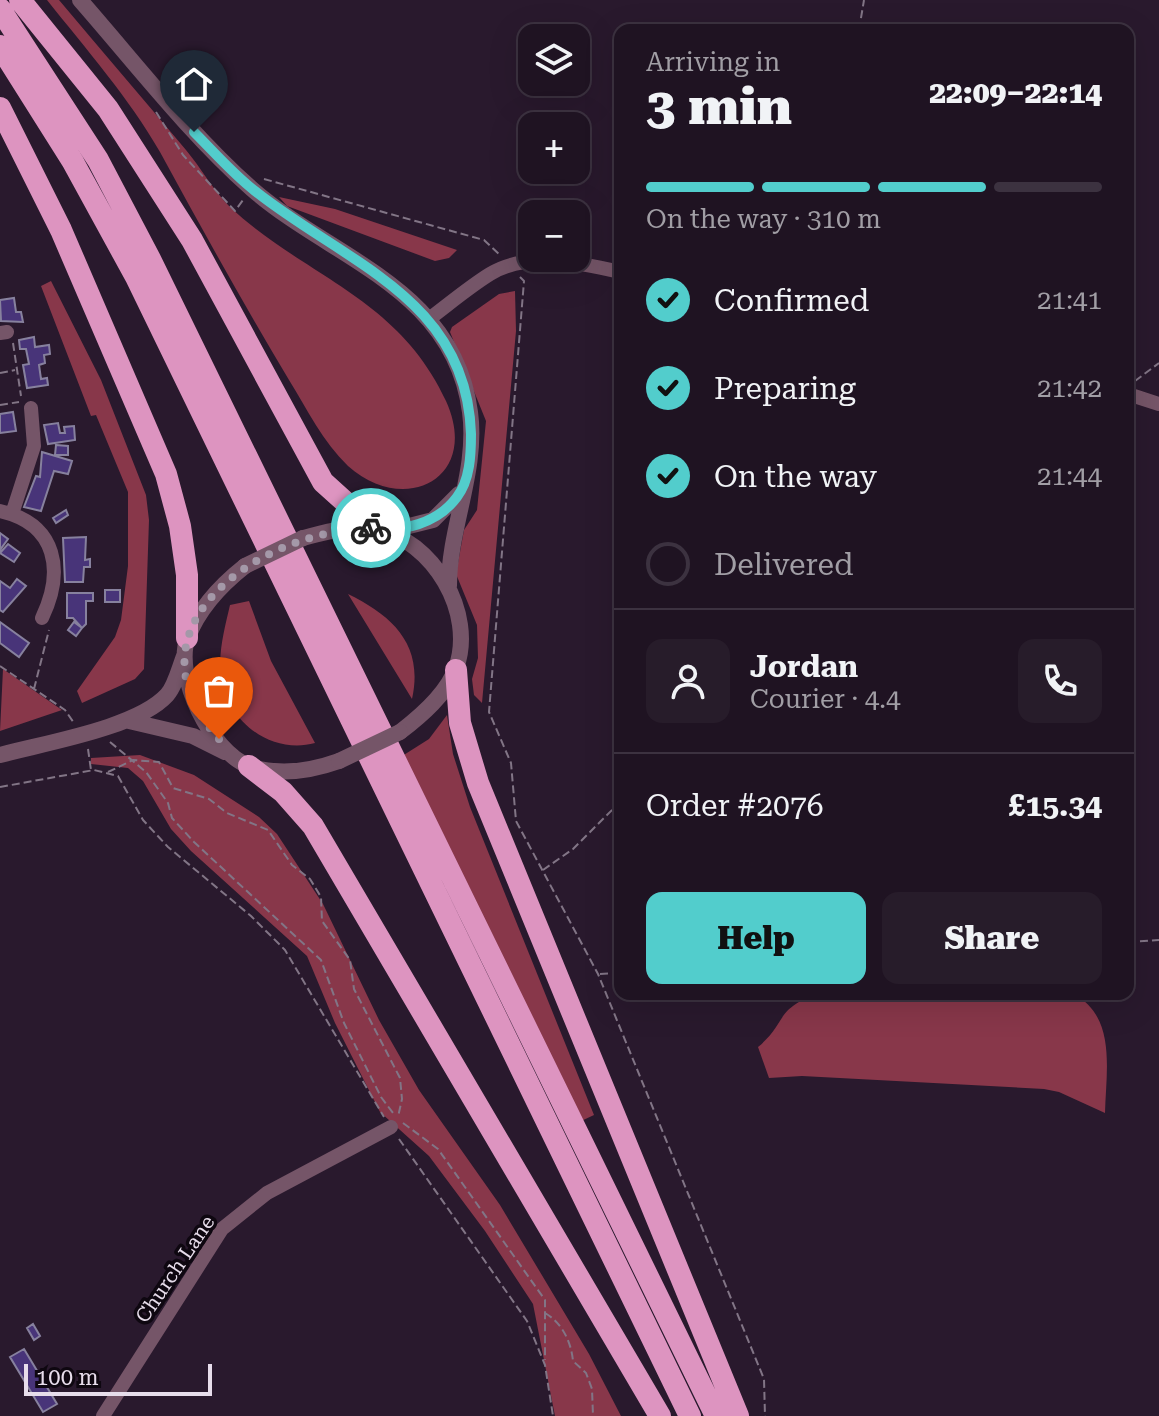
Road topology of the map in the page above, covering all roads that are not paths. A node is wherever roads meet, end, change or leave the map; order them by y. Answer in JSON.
{"nodes":[{"id":1,"x":20,"y":0,"type":"edge"},
{"id":2,"x":80,"y":0,"type":"edge"},
{"id":3,"x":0,"y":9,"type":"edge"},
{"id":4,"x":0,"y":46,"type":"edge"},
{"id":5,"x":0,"y":108,"type":"edge"},
{"id":6,"x":614,"y":271,"type":"edge"},
{"id":7,"x":429,"y":319,"type":"junction"},
{"id":8,"x":1134,"y":396,"type":"edge"},
{"id":9,"x":1159,"y":404,"type":"edge"},
{"id":10,"x":31,"y":408,"type":"dead end"},
{"id":11,"x":465,"y":486,"type":"junction"},
{"id":12,"x":6,"y":512,"type":"edge"},
{"id":13,"x":380,"y":530,"type":"junction"},
{"id":14,"x":449,"y":586,"type":"junction"},
{"id":15,"x":42,"y":618,"type":"road end"},
{"id":16,"x":186,"y":645,"type":"junction"},
{"id":17,"x":456,"y":670,"type":"junction"},
{"id":18,"x":129,"y":721,"type":"junction"},
{"id":19,"x":0,"y":755,"type":"edge"},
{"id":20,"x":242,"y":762,"type":"junction"},
{"id":21,"x":391,"y":1127,"type":"road end"},
{"id":22,"x":103,"y":1416,"type":"edge"},
{"id":23,"x":660,"y":1416,"type":"edge"},
{"id":24,"x":690,"y":1416,"type":"edge"},
{"id":25,"x":716,"y":1416,"type":"edge"},
{"id":26,"x":738,"y":1416,"type":"edge"}],
"edges":[{"from":1,"to":13,"type":"highway"},
{"from":2,"to":7,"type":"street"},
{"from":3,"to":25,"type":"highway"},
{"from":4,"to":24,"type":"highway"},
{"from":5,"to":16,"type":"highway"},
{"from":6,"to":7,"type":"street"},
{"from":7,"to":11,"type":"street"},
{"from":8,"to":9,"type":"street"},
{"from":10,"to":12,"type":"street"},
{"from":11,"to":13,"type":"street"},
{"from":11,"to":14,"type":"street"},
{"from":12,"to":15,"type":"street"},
{"from":13,"to":14,"type":"street"},
{"from":13,"to":16,"type":"street","bridge":true},
{"from":14,"to":17,"type":"street"},
{"from":16,"to":18,"type":"street"},
{"from":16,"to":20,"type":"street"},
{"from":17,"to":20,"type":"street","bridge":true},
{"from":17,"to":26,"type":"highway"},
{"from":18,"to":19,"type":"street"},
{"from":18,"to":20,"type":"street"},
{"from":20,"to":23,"type":"highway"},
{"from":21,"to":22,"type":"street","name":"Church Lane"}]}
